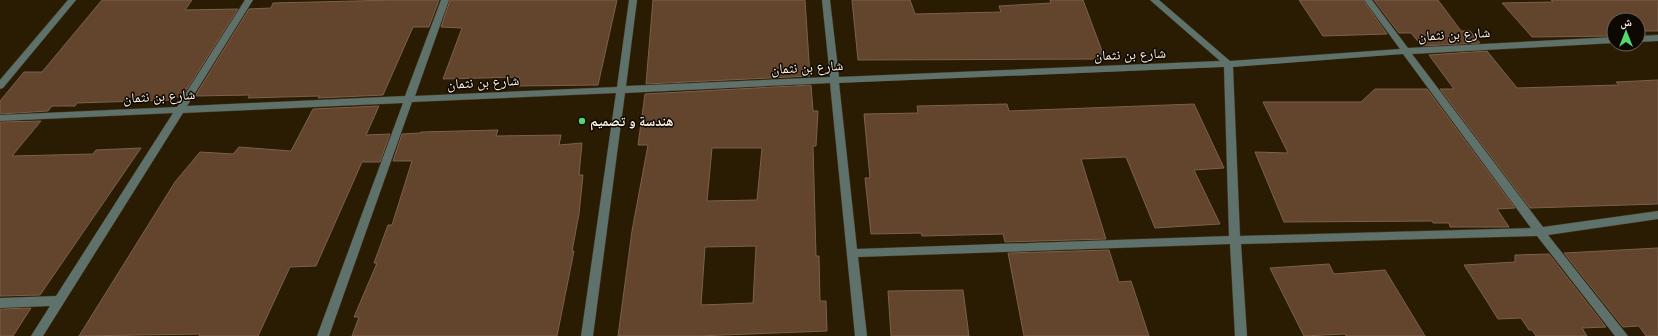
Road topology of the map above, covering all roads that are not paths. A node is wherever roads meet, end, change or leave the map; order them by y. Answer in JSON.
{"nodes":[{"id":1,"x":72,"y":0,"type":"edge"},
{"id":2,"x":249,"y":0,"type":"edge"},
{"id":3,"x":445,"y":0,"type":"edge"},
{"id":4,"x":633,"y":0,"type":"edge"},
{"id":5,"x":826,"y":0,"type":"edge"},
{"id":6,"x":1154,"y":0,"type":"edge"},
{"id":7,"x":1368,"y":0,"type":"edge"},
{"id":8,"x":1658,"y":38,"type":"edge"},
{"id":9,"x":1646,"y":39,"type":"edge"},
{"id":10,"x":1606,"y":40,"type":"edge"},
{"id":11,"x":1407,"y":51,"type":"junction"},
{"id":12,"x":1228,"y":64,"type":"junction"},
{"id":13,"x":835,"y":80,"type":"junction"},
{"id":14,"x":0,"y":86,"type":"edge"},
{"id":15,"x":621,"y":90,"type":"junction"},
{"id":16,"x":409,"y":99,"type":"junction"},
{"id":17,"x":180,"y":109,"type":"junction"},
{"id":18,"x":0,"y":118,"type":"edge"},
{"id":19,"x":1658,"y":215,"type":"edge"},
{"id":20,"x":1540,"y":232,"type":"junction"},
{"id":21,"x":1235,"y":240,"type":"junction"},
{"id":22,"x":853,"y":253,"type":"junction"},
{"id":23,"x":58,"y":301,"type":"junction"},
{"id":24,"x":0,"y":303,"type":"edge"},
{"id":25,"x":37,"y":336,"type":"edge"},
{"id":26,"x":323,"y":336,"type":"edge"},
{"id":27,"x":587,"y":336,"type":"edge"},
{"id":28,"x":861,"y":336,"type":"edge"},
{"id":29,"x":1242,"y":336,"type":"edge"},
{"id":30,"x":1622,"y":336,"type":"edge"}],
"edges":[{"from":1,"to":14,"type":"street"},
{"from":2,"to":17,"type":"street"},
{"from":3,"to":16,"type":"street"},
{"from":4,"to":15,"type":"street"},
{"from":5,"to":13,"type":"street"},
{"from":6,"to":12,"type":"street"},
{"from":7,"to":11,"type":"street"},
{"from":8,"to":9,"type":"street"},
{"from":10,"to":11,"type":"street","name":"شارع بن نثمان"},
{"from":11,"to":12,"type":"street","name":"شارع بن نثمان"},
{"from":11,"to":20,"type":"street"},
{"from":12,"to":13,"type":"street","name":"شارع بن نثمان"},
{"from":12,"to":21,"type":"street"},
{"from":13,"to":15,"type":"street","name":"شارع بن نثمان"},
{"from":13,"to":22,"type":"street"},
{"from":15,"to":16,"type":"street","name":"شارع بن نثمان"},
{"from":15,"to":27,"type":"street"},
{"from":16,"to":17,"type":"street","name":"شارع بن نثمان"},
{"from":16,"to":26,"type":"street"},
{"from":17,"to":18,"type":"street","name":"شارع بن نثمان"},
{"from":17,"to":23,"type":"street"},
{"from":19,"to":20,"type":"street"},
{"from":20,"to":21,"type":"street"},
{"from":20,"to":30,"type":"street"},
{"from":21,"to":22,"type":"street"},
{"from":21,"to":29,"type":"street"},
{"from":22,"to":28,"type":"street"},
{"from":23,"to":24,"type":"street"},
{"from":23,"to":25,"type":"street"}]}
